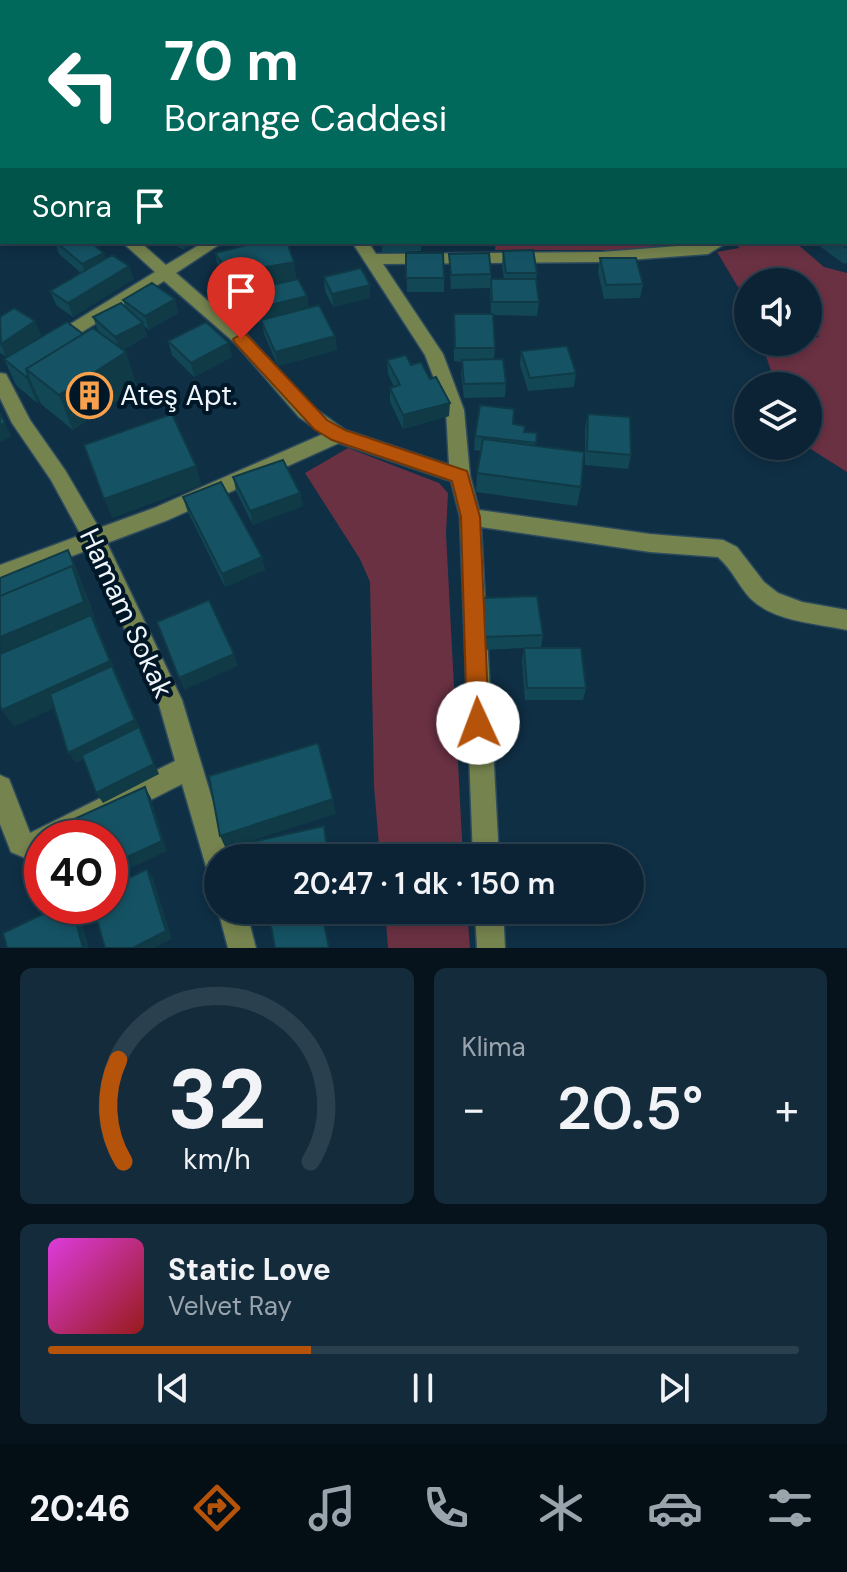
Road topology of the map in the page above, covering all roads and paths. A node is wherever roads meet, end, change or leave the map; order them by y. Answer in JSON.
{"nodes":[{"id":1,"x":132,"y":244,"type":"edge"},
{"id":2,"x":212,"y":244,"type":"edge"},
{"id":3,"x":718,"y":244,"type":"edge"},
{"id":4,"x":365,"y":250,"type":"edge"},
{"id":5,"x":165,"y":273,"type":"junction"},
{"id":6,"x":38,"y":352,"type":"edge"},
{"id":7,"x":4,"y":374,"type":"edge"},
{"id":8,"x":338,"y":435,"type":"junction"},
{"id":9,"x":460,"y":476,"type":"junction"},
{"id":10,"x":470,"y":517,"type":"junction"},
{"id":11,"x":94,"y":539,"type":"junction"},
{"id":12,"x":0,"y":574,"type":"edge"},
{"id":13,"x":847,"y":620,"type":"edge"},
{"id":14,"x":190,"y":767,"type":"junction"},
{"id":15,"x":0,"y":788,"type":"edge"},
{"id":16,"x":84,"y":820,"type":"edge"},
{"id":17,"x":212,"y":844,"type":"edge"},
{"id":18,"x":485,"y":844,"type":"edge"},
{"id":19,"x":24,"y":845,"type":"edge"},
{"id":20,"x":236,"y":924,"type":"edge"},
{"id":21,"x":490,"y":924,"type":"edge"},
{"id":22,"x":242,"y":948,"type":"edge"},
{"id":23,"x":491,"y":948,"type":"edge"}],
"edges":[{"from":1,"to":5,"type":"street"},
{"from":2,"to":5,"type":"street"},
{"from":3,"to":4,"type":"street"},
{"from":4,"to":9,"type":"street"},
{"from":5,"to":6,"type":"street"},
{"from":5,"to":8,"type":"street"},
{"from":7,"to":11,"type":"street","name":"Hamam Sokak"},
{"from":8,"to":9,"type":"street"},
{"from":8,"to":11,"type":"street"},
{"from":9,"to":10,"type":"street"},
{"from":10,"to":13,"type":"street"},
{"from":10,"to":18,"type":"street"},
{"from":11,"to":12,"type":"street"},
{"from":11,"to":14,"type":"street","name":"Hamam Sokak"},
{"from":14,"to":16,"type":"street"},
{"from":14,"to":17,"type":"street","name":"Hamam Sokak"},
{"from":15,"to":19,"type":"street"},
{"from":20,"to":22,"type":"street"},
{"from":21,"to":23,"type":"street"}]}
